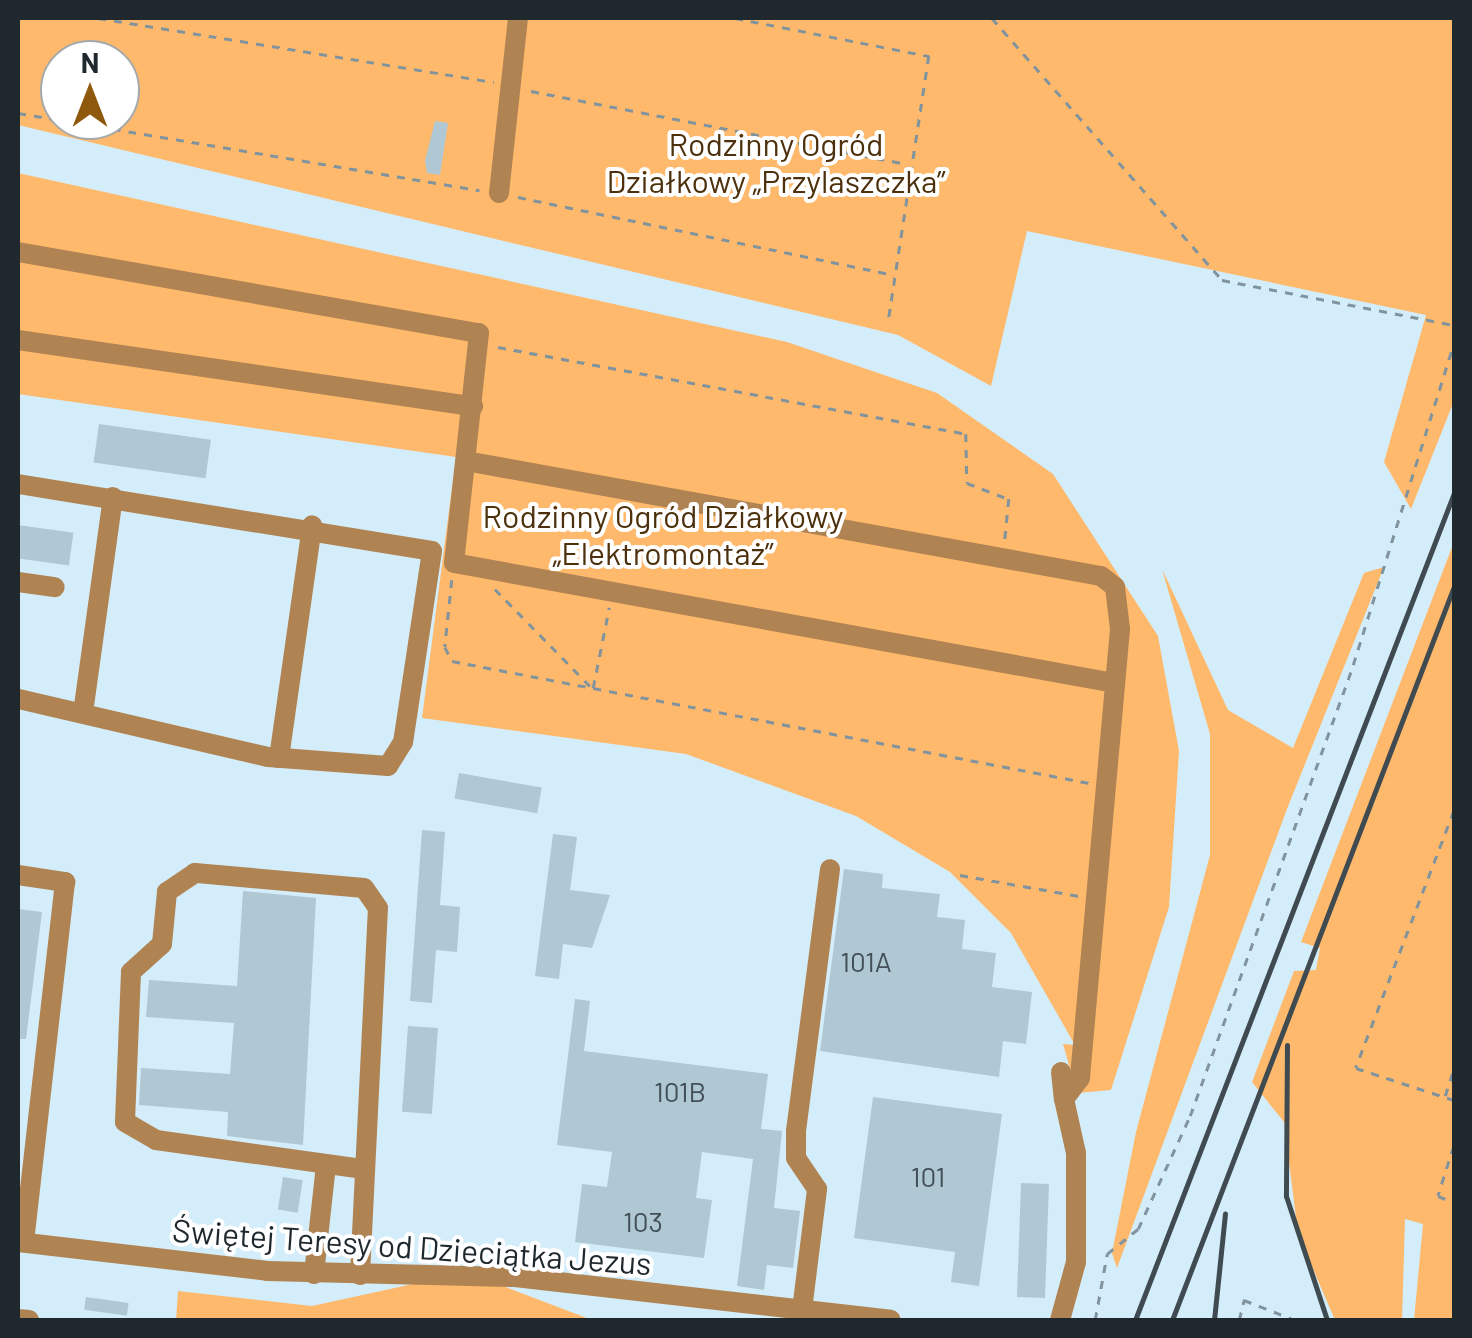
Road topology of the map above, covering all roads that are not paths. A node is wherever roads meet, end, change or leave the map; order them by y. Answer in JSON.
{"nodes":[{"id":1,"x":518,"y":18,"type":"edge"},
{"id":2,"x":499,"y":193,"type":"road end"},
{"id":3,"x":18,"y":252,"type":"edge"},
{"id":4,"x":18,"y":340,"type":"edge"},
{"id":5,"x":472,"y":406,"type":"junction"},
{"id":6,"x":466,"y":461,"type":"junction"},
{"id":7,"x":18,"y":484,"type":"edge"},
{"id":8,"x":114,"y":497,"type":"junction"},
{"id":9,"x":312,"y":525,"type":"junction"},
{"id":10,"x":18,"y":582,"type":"edge"},
{"id":11,"x":56,"y":588,"type":"dead end"},
{"id":12,"x":1114,"y":683,"type":"junction"},
{"id":13,"x":18,"y":699,"type":"edge"},
{"id":14,"x":83,"y":713,"type":"junction"},
{"id":15,"x":278,"y":758,"type":"junction"},
{"id":16,"x":830,"y":869,"type":"dead end"},
{"id":17,"x":18,"y":875,"type":"edge"},
{"id":18,"x":1061,"y":1072,"type":"dead end"},
{"id":19,"x":1064,"y":1098,"type":"junction"},
{"id":20,"x":27,"y":1126,"type":"edge"},
{"id":21,"x":326,"y":1165,"type":"junction"},
{"id":22,"x":362,"y":1169,"type":"junction"},
{"id":23,"x":21,"y":1242,"type":"edge"},
{"id":24,"x":314,"y":1274,"type":"junction"},
{"id":25,"x":360,"y":1276,"type":"junction"},
{"id":26,"x":802,"y":1310,"type":"junction"},
{"id":27,"x":18,"y":1319,"type":"edge"},
{"id":28,"x":28,"y":1320,"type":"edge"},
{"id":29,"x":891,"y":1320,"type":"edge"},
{"id":30,"x":1060,"y":1320,"type":"edge"}],
"edges":[{"from":1,"to":2,"type":"street"},
{"from":3,"to":5,"type":"street"},
{"from":4,"to":5,"type":"street"},
{"from":5,"to":6,"type":"street"},
{"from":6,"to":12,"type":"street"},
{"from":6,"to":12,"type":"street"},
{"from":7,"to":8,"type":"street"},
{"from":8,"to":9,"type":"street"},
{"from":8,"to":14,"type":"street"},
{"from":9,"to":15,"type":"street"},
{"from":9,"to":15,"type":"street"},
{"from":10,"to":11,"type":"street"},
{"from":12,"to":19,"type":"street"},
{"from":13,"to":14,"type":"street"},
{"from":14,"to":15,"type":"street"},
{"from":16,"to":26,"type":"street"},
{"from":17,"to":20,"type":"street"},
{"from":18,"to":19,"type":"street"},
{"from":19,"to":30,"type":"street"},
{"from":20,"to":23,"type":"street"},
{"from":21,"to":22,"type":"street"},
{"from":21,"to":22,"type":"street"},
{"from":21,"to":24,"type":"street"},
{"from":22,"to":25,"type":"street"},
{"from":23,"to":24,"type":"street","name":"Świętej Teresy od Dzieciątka Jezus"},
{"from":24,"to":25,"type":"street","name":"Świętej Teresy od Dzieciątka Jezus"},
{"from":25,"to":26,"type":"street","name":"Świętej Teresy od Dzieciątka Jezus"},
{"from":26,"to":29,"type":"street","name":"Świętej Teresy od Dzieciątka Jezus"},
{"from":27,"to":28,"type":"street"}]}
